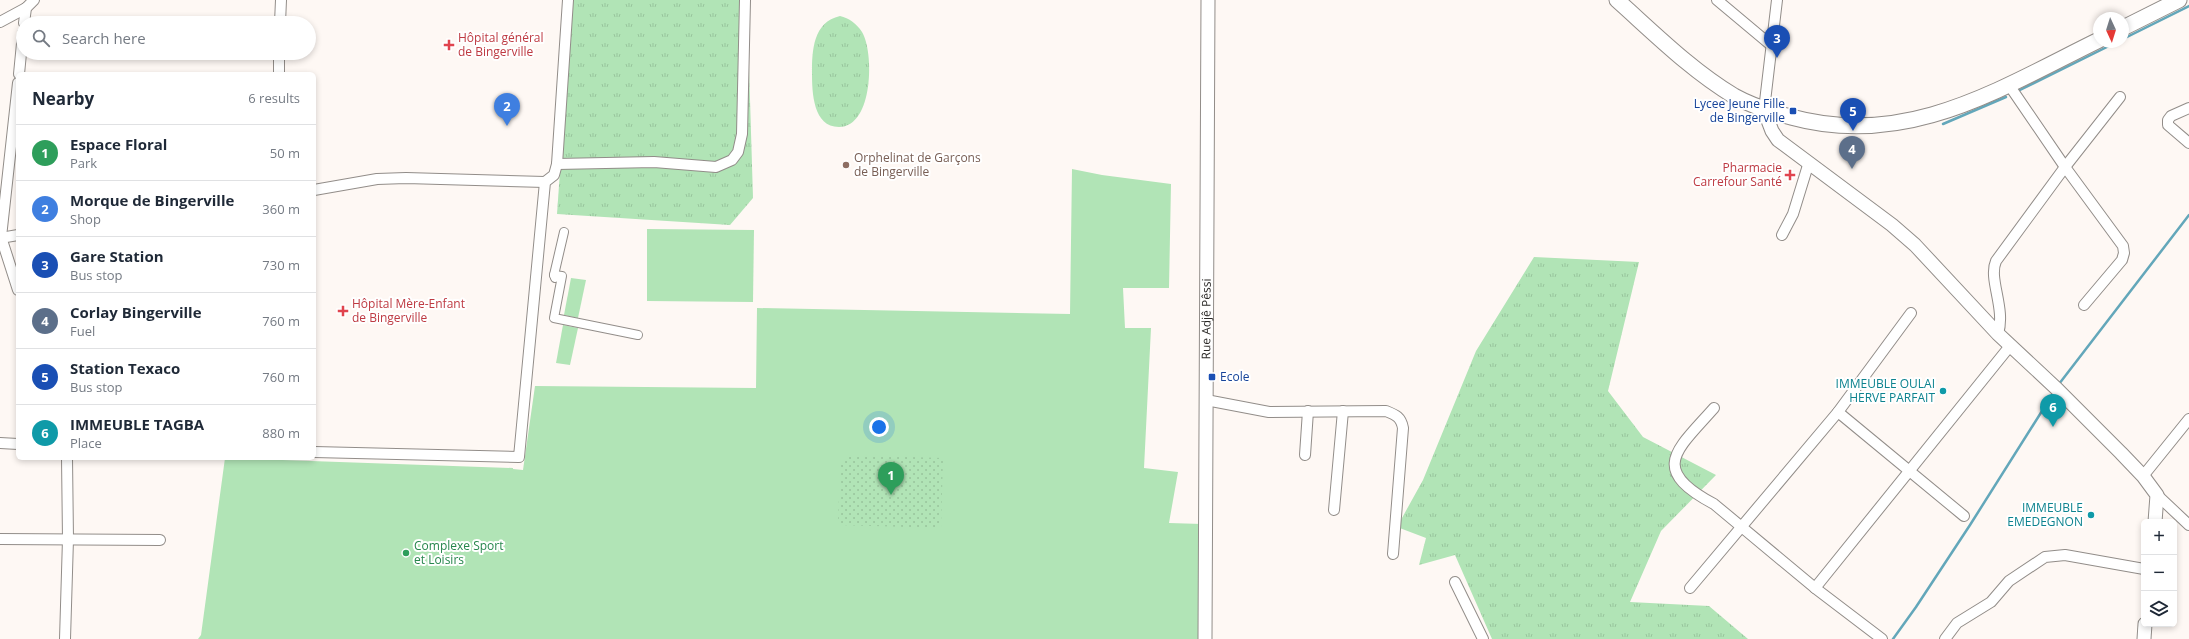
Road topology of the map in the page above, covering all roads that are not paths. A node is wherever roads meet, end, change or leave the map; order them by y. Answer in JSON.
{"nodes":[{"id":1,"x":34,"y":0,"type":"edge"},
{"id":2,"x":281,"y":0,"type":"edge"},
{"id":3,"x":568,"y":0,"type":"edge"},
{"id":4,"x":745,"y":0,"type":"edge"},
{"id":5,"x":1208,"y":0,"type":"edge"},
{"id":6,"x":1617,"y":0,"type":"edge"},
{"id":7,"x":1717,"y":0,"type":"edge"},
{"id":8,"x":1776,"y":0,"type":"edge"},
{"id":9,"x":2179,"y":0,"type":"edge"},
{"id":10,"x":26,"y":8,"type":"junction"},
{"id":11,"x":25,"y":16,"type":"edge"},
{"id":12,"x":280,"y":16,"type":"edge"},
{"id":13,"x":0,"y":22,"type":"edge"},
{"id":14,"x":2129,"y":25,"type":"edge"},
{"id":15,"x":2093,"y":43,"type":"edge"},
{"id":16,"x":1772,"y":46,"type":"junction"},
{"id":17,"x":20,"y":60,"type":"edge"},
{"id":18,"x":279,"y":60,"type":"edge"},
{"id":19,"x":19,"y":72,"type":"edge"},
{"id":20,"x":278,"y":72,"type":"edge"},
{"id":21,"x":2008,"y":85,"type":"junction"},
{"id":22,"x":2120,"y":97,"type":"dead end"},
{"id":23,"x":16,"y":101,"type":"edge"},
{"id":24,"x":2189,"y":108,"type":"edge"},
{"id":25,"x":1764,"y":110,"type":"junction"},
{"id":26,"x":2189,"y":143,"type":"edge"},
{"id":27,"x":1809,"y":162,"type":"junction"},
{"id":28,"x":557,"y":164,"type":"junction"},
{"id":29,"x":2065,"y":167,"type":"junction"},
{"id":30,"x":545,"y":182,"type":"junction"},
{"id":31,"x":316,"y":190,"type":"edge"},
{"id":32,"x":564,"y":232,"type":"dead end"},
{"id":33,"x":1782,"y":235,"type":"dead end"},
{"id":34,"x":16,"y":236,"type":"edge"},
{"id":35,"x":1,"y":237,"type":"edge"},
{"id":36,"x":16,"y":284,"type":"edge"},
{"id":37,"x":2084,"y":305,"type":"dead end"},
{"id":38,"x":1911,"y":313,"type":"dead end"},
{"id":39,"x":1998,"y":334,"type":"junction"},
{"id":40,"x":638,"y":335,"type":"dead end"},
{"id":41,"x":2010,"y":346,"type":"junction"},
{"id":42,"x":1206,"y":400,"type":"junction"},
{"id":43,"x":1714,"y":408,"type":"dead end"},
{"id":44,"x":1343,"y":411,"type":"junction"},
{"id":45,"x":1308,"y":412,"type":"junction"},
{"id":46,"x":1838,"y":412,"type":"junction"},
{"id":47,"x":2189,"y":419,"type":"edge"},
{"id":48,"x":0,"y":443,"type":"edge"},
{"id":49,"x":16,"y":444,"type":"edge"},
{"id":50,"x":316,"y":452,"type":"edge"},
{"id":51,"x":1305,"y":455,"type":"dead end"},
{"id":52,"x":67,"y":460,"type":"edge"},
{"id":53,"x":1910,"y":472,"type":"junction"},
{"id":54,"x":2143,"y":476,"type":"junction"},
{"id":55,"x":2157,"y":495,"type":"junction"},
{"id":56,"x":1334,"y":510,"type":"dead end"},
{"id":57,"x":1964,"y":516,"type":"dead end"},
{"id":58,"x":2155,"y":519,"type":"edge"},
{"id":59,"x":2189,"y":525,"type":"edge"},
{"id":60,"x":1742,"y":527,"type":"junction"},
{"id":61,"x":68,"y":538,"type":"junction"},
{"id":62,"x":0,"y":539,"type":"edge"},
{"id":63,"x":160,"y":540,"type":"dead end"},
{"id":64,"x":1392,"y":554,"type":"dead end"},
{"id":65,"x":2141,"y":567,"type":"edge"},
{"id":66,"x":1455,"y":582,"type":"dead end"},
{"id":67,"x":1690,"y":588,"type":"dead end"},
{"id":68,"x":1815,"y":588,"type":"junction"},
{"id":69,"x":2145,"y":627,"type":"edge"},
{"id":70,"x":64,"y":639,"type":"edge"},
{"id":71,"x":1205,"y":639,"type":"edge"},
{"id":72,"x":1483,"y":639,"type":"edge"},
{"id":73,"x":1882,"y":639,"type":"edge"},
{"id":74,"x":1945,"y":639,"type":"edge"},
{"id":75,"x":2144,"y":639,"type":"edge"}],
"edges":[{"from":1,"to":10,"type":"street"},
{"from":2,"to":12,"type":"street"},
{"from":3,"to":28,"type":"street"},
{"from":4,"to":28,"type":"street"},
{"from":5,"to":42,"type":"street","name":"Rue Adjê Pêssi"},
{"from":6,"to":25,"type":"main road"},
{"from":7,"to":16,"type":"street"},
{"from":8,"to":16,"type":"street"},
{"from":9,"to":14,"type":"main road"},
{"from":10,"to":11,"type":"street"},
{"from":10,"to":13,"type":"street"},
{"from":15,"to":21,"type":"main road"},
{"from":16,"to":25,"type":"street"},
{"from":17,"to":19,"type":"street"},
{"from":18,"to":20,"type":"street"},
{"from":21,"to":25,"type":"main road"},
{"from":21,"to":29,"type":"street"},
{"from":22,"to":29,"type":"street"},
{"from":23,"to":35,"type":"street"},
{"from":24,"to":26,"type":"street"},
{"from":25,"to":27,"type":"street"},
{"from":27,"to":33,"type":"street"},
{"from":27,"to":39,"type":"street"},
{"from":28,"to":30,"type":"street"},
{"from":29,"to":37,"type":"street"},
{"from":29,"to":39,"type":"street"},
{"from":30,"to":31,"type":"street"},
{"from":30,"to":50,"type":"street"},
{"from":32,"to":40,"type":"street"},
{"from":34,"to":35,"type":"street"},
{"from":35,"to":36,"type":"street"},
{"from":38,"to":46,"type":"street"},
{"from":39,"to":41,"type":"street"},
{"from":41,"to":53,"type":"street"},
{"from":41,"to":54,"type":"street"},
{"from":42,"to":45,"type":"street"},
{"from":42,"to":71,"type":"street","name":"Rue Adjê Pêssi"},
{"from":43,"to":60,"type":"street"},
{"from":44,"to":45,"type":"street"},
{"from":44,"to":56,"type":"street"},
{"from":44,"to":64,"type":"street"},
{"from":45,"to":51,"type":"street"},
{"from":46,"to":53,"type":"street"},
{"from":46,"to":60,"type":"street"},
{"from":47,"to":54,"type":"street"},
{"from":48,"to":49,"type":"street"},
{"from":52,"to":61,"type":"street"},
{"from":53,"to":57,"type":"street"},
{"from":53,"to":68,"type":"street"},
{"from":54,"to":55,"type":"street"},
{"from":55,"to":58,"type":"street"},
{"from":55,"to":59,"type":"street"},
{"from":60,"to":67,"type":"street"},
{"from":60,"to":68,"type":"street"},
{"from":61,"to":62,"type":"street"},
{"from":61,"to":63,"type":"street"},
{"from":61,"to":70,"type":"street"},
{"from":65,"to":74,"type":"street"},
{"from":66,"to":72,"type":"street"},
{"from":68,"to":73,"type":"street"},
{"from":69,"to":75,"type":"street"}]}
